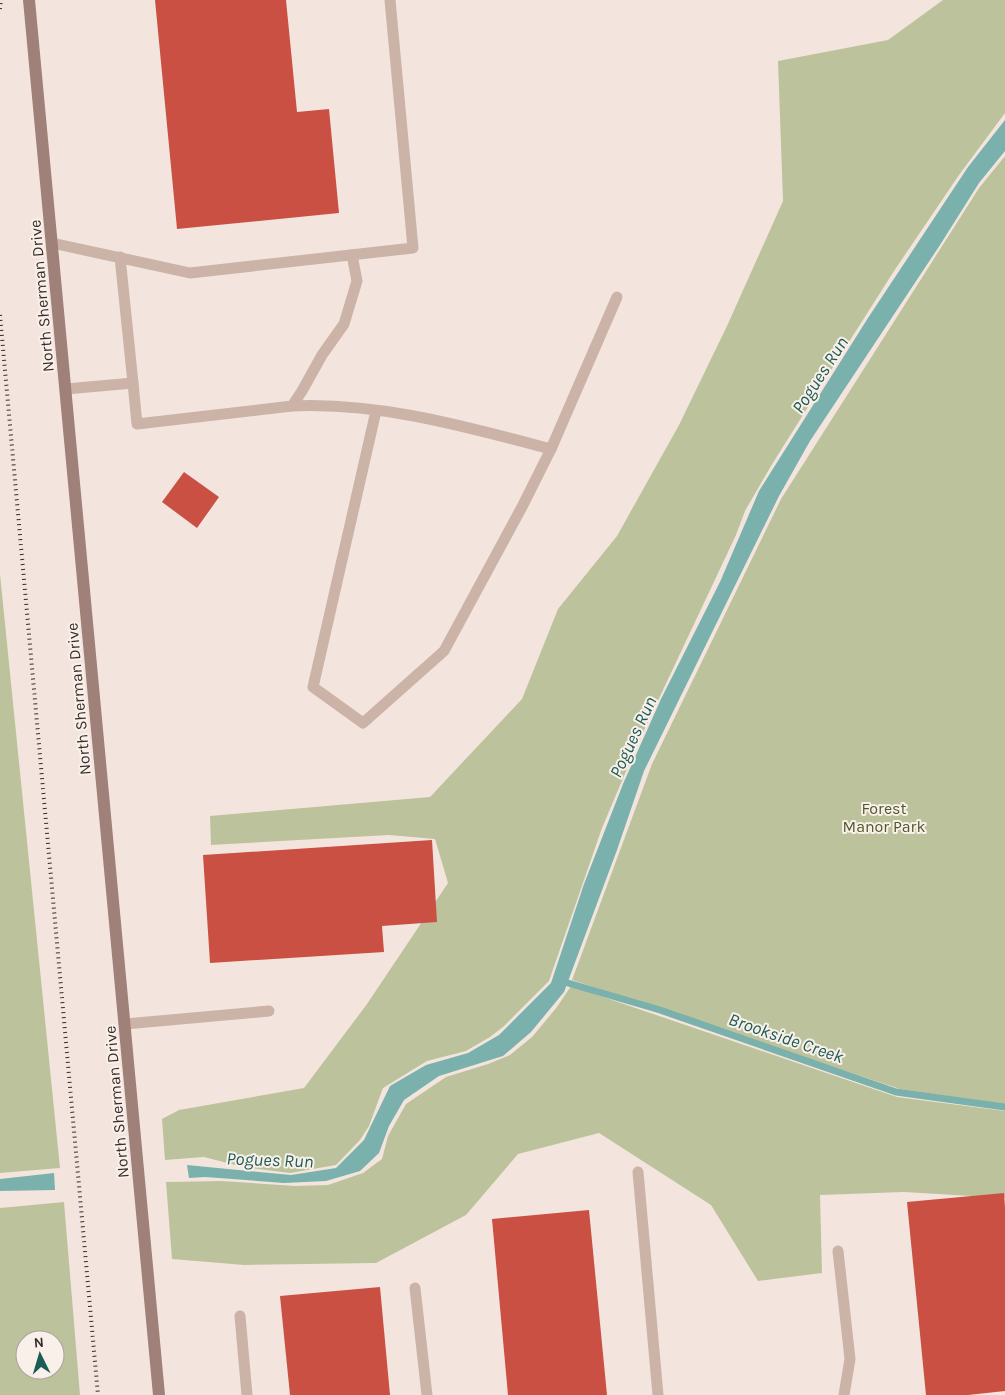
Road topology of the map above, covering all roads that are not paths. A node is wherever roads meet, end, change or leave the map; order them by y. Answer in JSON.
{"nodes":[{"id":1,"x":29,"y":0,"type":"edge"},
{"id":2,"x":390,"y":0,"type":"edge"},
{"id":3,"x":52,"y":243,"type":"junction"},
{"id":4,"x":352,"y":255,"type":"junction"},
{"id":5,"x":120,"y":257,"type":"junction"},
{"id":6,"x":617,"y":297,"type":"dead end"},
{"id":7,"x":133,"y":383,"type":"junction"},
{"id":8,"x":66,"y":389,"type":"junction"},
{"id":9,"x":292,"y":406,"type":"junction"},
{"id":10,"x":376,"y":411,"type":"junction"},
{"id":11,"x":551,"y":450,"type":"junction"},
{"id":12,"x":269,"y":1011,"type":"dead end"},
{"id":13,"x":125,"y":1024,"type":"junction"},
{"id":14,"x":638,"y":1172,"type":"dead end"},
{"id":15,"x":838,"y":1251,"type":"dead end"},
{"id":16,"x":415,"y":1288,"type":"dead end"},
{"id":17,"x":240,"y":1316,"type":"dead end"},
{"id":18,"x":159,"y":1395,"type":"edge"},
{"id":19,"x":247,"y":1395,"type":"edge"},
{"id":20,"x":427,"y":1395,"type":"edge"},
{"id":21,"x":658,"y":1395,"type":"edge"},
{"id":22,"x":844,"y":1395,"type":"edge"}],
"edges":[{"from":1,"to":3,"type":"main road","name":"North Sherman Drive"},
{"from":2,"to":4,"type":"lane"},
{"from":3,"to":5,"type":"lane"},
{"from":3,"to":8,"type":"main road","name":"North Sherman Drive"},
{"from":4,"to":5,"type":"lane"},
{"from":4,"to":9,"type":"lane"},
{"from":5,"to":7,"type":"lane"},
{"from":6,"to":11,"type":"lane"},
{"from":7,"to":8,"type":"lane"},
{"from":7,"to":9,"type":"lane"},
{"from":8,"to":13,"type":"main road","name":"North Sherman Drive"},
{"from":9,"to":10,"type":"lane"},
{"from":10,"to":11,"type":"lane"},
{"from":10,"to":11,"type":"lane"},
{"from":12,"to":13,"type":"lane"},
{"from":13,"to":18,"type":"main road","name":"North Sherman Drive"},
{"from":14,"to":21,"type":"lane"},
{"from":15,"to":22,"type":"lane"},
{"from":16,"to":20,"type":"lane"},
{"from":17,"to":19,"type":"lane"}]}
